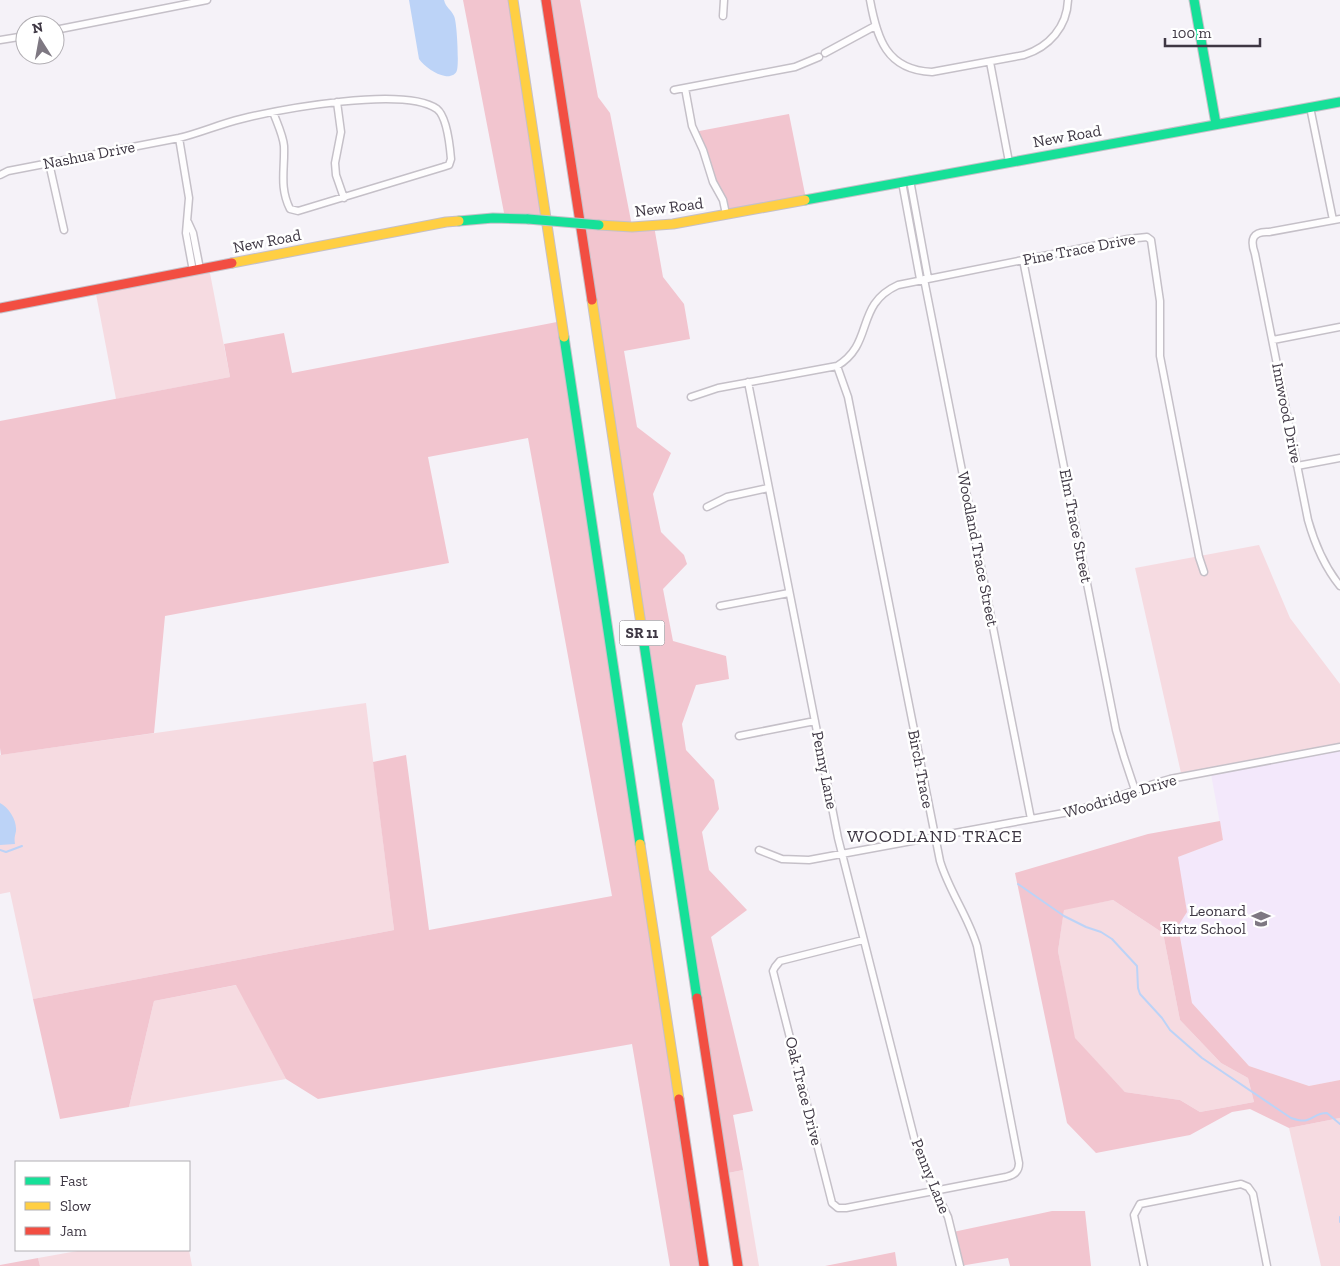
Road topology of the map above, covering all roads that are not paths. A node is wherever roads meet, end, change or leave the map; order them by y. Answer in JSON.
{"nodes":[{"id":1,"x":207,"y":0,"type":"edge"},
{"id":2,"x":513,"y":0,"type":"edge"},
{"id":3,"x":546,"y":0,"type":"edge"},
{"id":4,"x":724,"y":0,"type":"edge"},
{"id":5,"x":870,"y":0,"type":"edge"},
{"id":6,"x":1068,"y":0,"type":"edge"},
{"id":7,"x":1194,"y":0,"type":"edge"},
{"id":8,"x":723,"y":16,"type":"dead end"},
{"id":9,"x":875,"y":26,"type":"junction"},
{"id":10,"x":65,"y":28,"type":"edge"},
{"id":11,"x":15,"y":38,"type":"edge"},
{"id":12,"x":0,"y":40,"type":"edge"},
{"id":13,"x":990,"y":62,"type":"junction"},
{"id":14,"x":685,"y":88,"type":"junction"},
{"id":15,"x":674,"y":90,"type":"dead end"},
{"id":16,"x":337,"y":102,"type":"junction"},
{"id":17,"x":1340,"y":102,"type":"edge"},
{"id":18,"x":1310,"y":107,"type":"junction"},
{"id":19,"x":273,"y":112,"type":"junction"},
{"id":20,"x":1216,"y":124,"type":"junction"},
{"id":21,"x":179,"y":138,"type":"junction"},
{"id":22,"x":1009,"y":162,"type":"junction"},
{"id":23,"x":49,"y":163,"type":"junction"},
{"id":24,"x":0,"y":175,"type":"edge"},
{"id":25,"x":906,"y":181,"type":"junction"},
{"id":26,"x":344,"y":198,"type":"junction"},
{"id":27,"x":726,"y":214,"type":"junction"},
{"id":28,"x":1336,"y":220,"type":"edge"},
{"id":29,"x":64,"y":230,"type":"dead end"},
{"id":30,"x":1023,"y":260,"type":"junction"},
{"id":31,"x":197,"y":270,"type":"junction"},
{"id":32,"x":924,"y":279,"type":"junction"},
{"id":33,"x":0,"y":308,"type":"edge"},
{"id":34,"x":1340,"y":327,"type":"edge"},
{"id":35,"x":1272,"y":340,"type":"junction"},
{"id":36,"x":837,"y":366,"type":"junction"},
{"id":37,"x":748,"y":382,"type":"junction"},
{"id":38,"x":691,"y":397,"type":"dead end"},
{"id":39,"x":1340,"y":458,"type":"edge"},
{"id":40,"x":1297,"y":466,"type":"junction"},
{"id":41,"x":768,"y":488,"type":"junction"},
{"id":42,"x":707,"y":507,"type":"dead end"},
{"id":43,"x":1204,"y":572,"type":"dead end"},
{"id":44,"x":1340,"y":586,"type":"edge"},
{"id":45,"x":789,"y":593,"type":"junction"},
{"id":46,"x":720,"y":606,"type":"dead end"},
{"id":47,"x":815,"y":721,"type":"junction"},
{"id":48,"x":739,"y":736,"type":"dead end"},
{"id":49,"x":1340,"y":748,"type":"edge"},
{"id":50,"x":1135,"y":790,"type":"junction"},
{"id":51,"x":1031,"y":819,"type":"junction"},
{"id":52,"x":935,"y":837,"type":"junction"},
{"id":53,"x":759,"y":850,"type":"dead end"},
{"id":54,"x":842,"y":854,"type":"junction"},
{"id":55,"x":863,"y":940,"type":"junction"},
{"id":56,"x":935,"y":1191,"type":"junction"},
{"id":57,"x":704,"y":1266,"type":"edge"},
{"id":58,"x":738,"y":1266,"type":"edge"},
{"id":59,"x":960,"y":1266,"type":"edge"},
{"id":60,"x":1144,"y":1266,"type":"edge"},
{"id":61,"x":1267,"y":1266,"type":"edge"}],
"edges":[{"from":1,"to":10,"type":"street"},
{"from":2,"to":57,"type":"main road","number":"SR 11"},
{"from":3,"to":58,"type":"main road","number":"SR 11"},
{"from":4,"to":8,"type":"street"},
{"from":5,"to":9,"type":"street"},
{"from":6,"to":13,"type":"street"},
{"from":7,"to":20,"type":"main road"},
{"from":9,"to":13,"type":"street"},
{"from":9,"to":14,"type":"street"},
{"from":11,"to":12,"type":"street"},
{"from":13,"to":22,"type":"street"},
{"from":14,"to":15,"type":"street"},
{"from":14,"to":27,"type":"street"},
{"from":16,"to":19,"type":"street","name":"Nashua Drive"},
{"from":16,"to":26,"type":"street"},
{"from":16,"to":26,"type":"street","name":"Nashua Drive"},
{"from":17,"to":18,"type":"main road","name":"New Road"},
{"from":18,"to":20,"type":"main road","name":"New Road"},
{"from":18,"to":28,"type":"street"},
{"from":19,"to":21,"type":"street","name":"Nashua Drive"},
{"from":19,"to":26,"type":"street"},
{"from":20,"to":22,"type":"main road","name":"New Road"},
{"from":21,"to":23,"type":"street","name":"Nashua Drive"},
{"from":21,"to":31,"type":"street"},
{"from":22,"to":25,"type":"main road","name":"New Road"},
{"from":23,"to":24,"type":"street","name":"Nashua Drive"},
{"from":23,"to":29,"type":"street"},
{"from":25,"to":27,"type":"main road","name":"New Road"},
{"from":25,"to":32,"type":"street","name":"Woodland Trace Street"},
{"from":27,"to":31,"type":"main road","name":"New Road","bridge":true},
{"from":28,"to":35,"type":"street","name":"Innwood Drive"},
{"from":30,"to":32,"type":"street","name":"Pine Trace Drive"},
{"from":30,"to":43,"type":"street","name":"Pine Trace Drive"},
{"from":30,"to":50,"type":"street","name":"Elm Trace Street"},
{"from":31,"to":33,"type":"main road","name":"New Road"},
{"from":32,"to":36,"type":"street","name":"Pine Trace Drive"},
{"from":32,"to":51,"type":"street","name":"Woodland Trace Street"},
{"from":34,"to":35,"type":"street"},
{"from":35,"to":40,"type":"street","name":"Innwood Drive"},
{"from":36,"to":37,"type":"street"},
{"from":36,"to":52,"type":"street","name":"Birch Trace"},
{"from":37,"to":38,"type":"street"},
{"from":37,"to":41,"type":"street","name":"Penny Lane"},
{"from":39,"to":40,"type":"street"},
{"from":40,"to":44,"type":"street","name":"Innwood Drive"},
{"from":41,"to":42,"type":"street"},
{"from":41,"to":45,"type":"street","name":"Penny Lane"},
{"from":45,"to":46,"type":"street"},
{"from":45,"to":47,"type":"street","name":"Penny Lane"},
{"from":47,"to":48,"type":"street"},
{"from":47,"to":54,"type":"street","name":"Penny Lane"},
{"from":49,"to":50,"type":"street","name":"Woodridge Drive"},
{"from":50,"to":51,"type":"street","name":"Woodridge Drive"},
{"from":51,"to":52,"type":"street","name":"Woodridge Drive"},
{"from":52,"to":54,"type":"street","name":"Woodridge Drive"},
{"from":52,"to":56,"type":"street","name":"Birch Trace"},
{"from":53,"to":54,"type":"street","name":"Woodridge Drive"},
{"from":54,"to":55,"type":"street","name":"Penny Lane"},
{"from":55,"to":56,"type":"street","name":"Penny Lane"},
{"from":55,"to":56,"type":"street","name":"Oak Trace Drive"},
{"from":56,"to":59,"type":"street","name":"Penny Lane"},
{"from":60,"to":61,"type":"street"}]}
